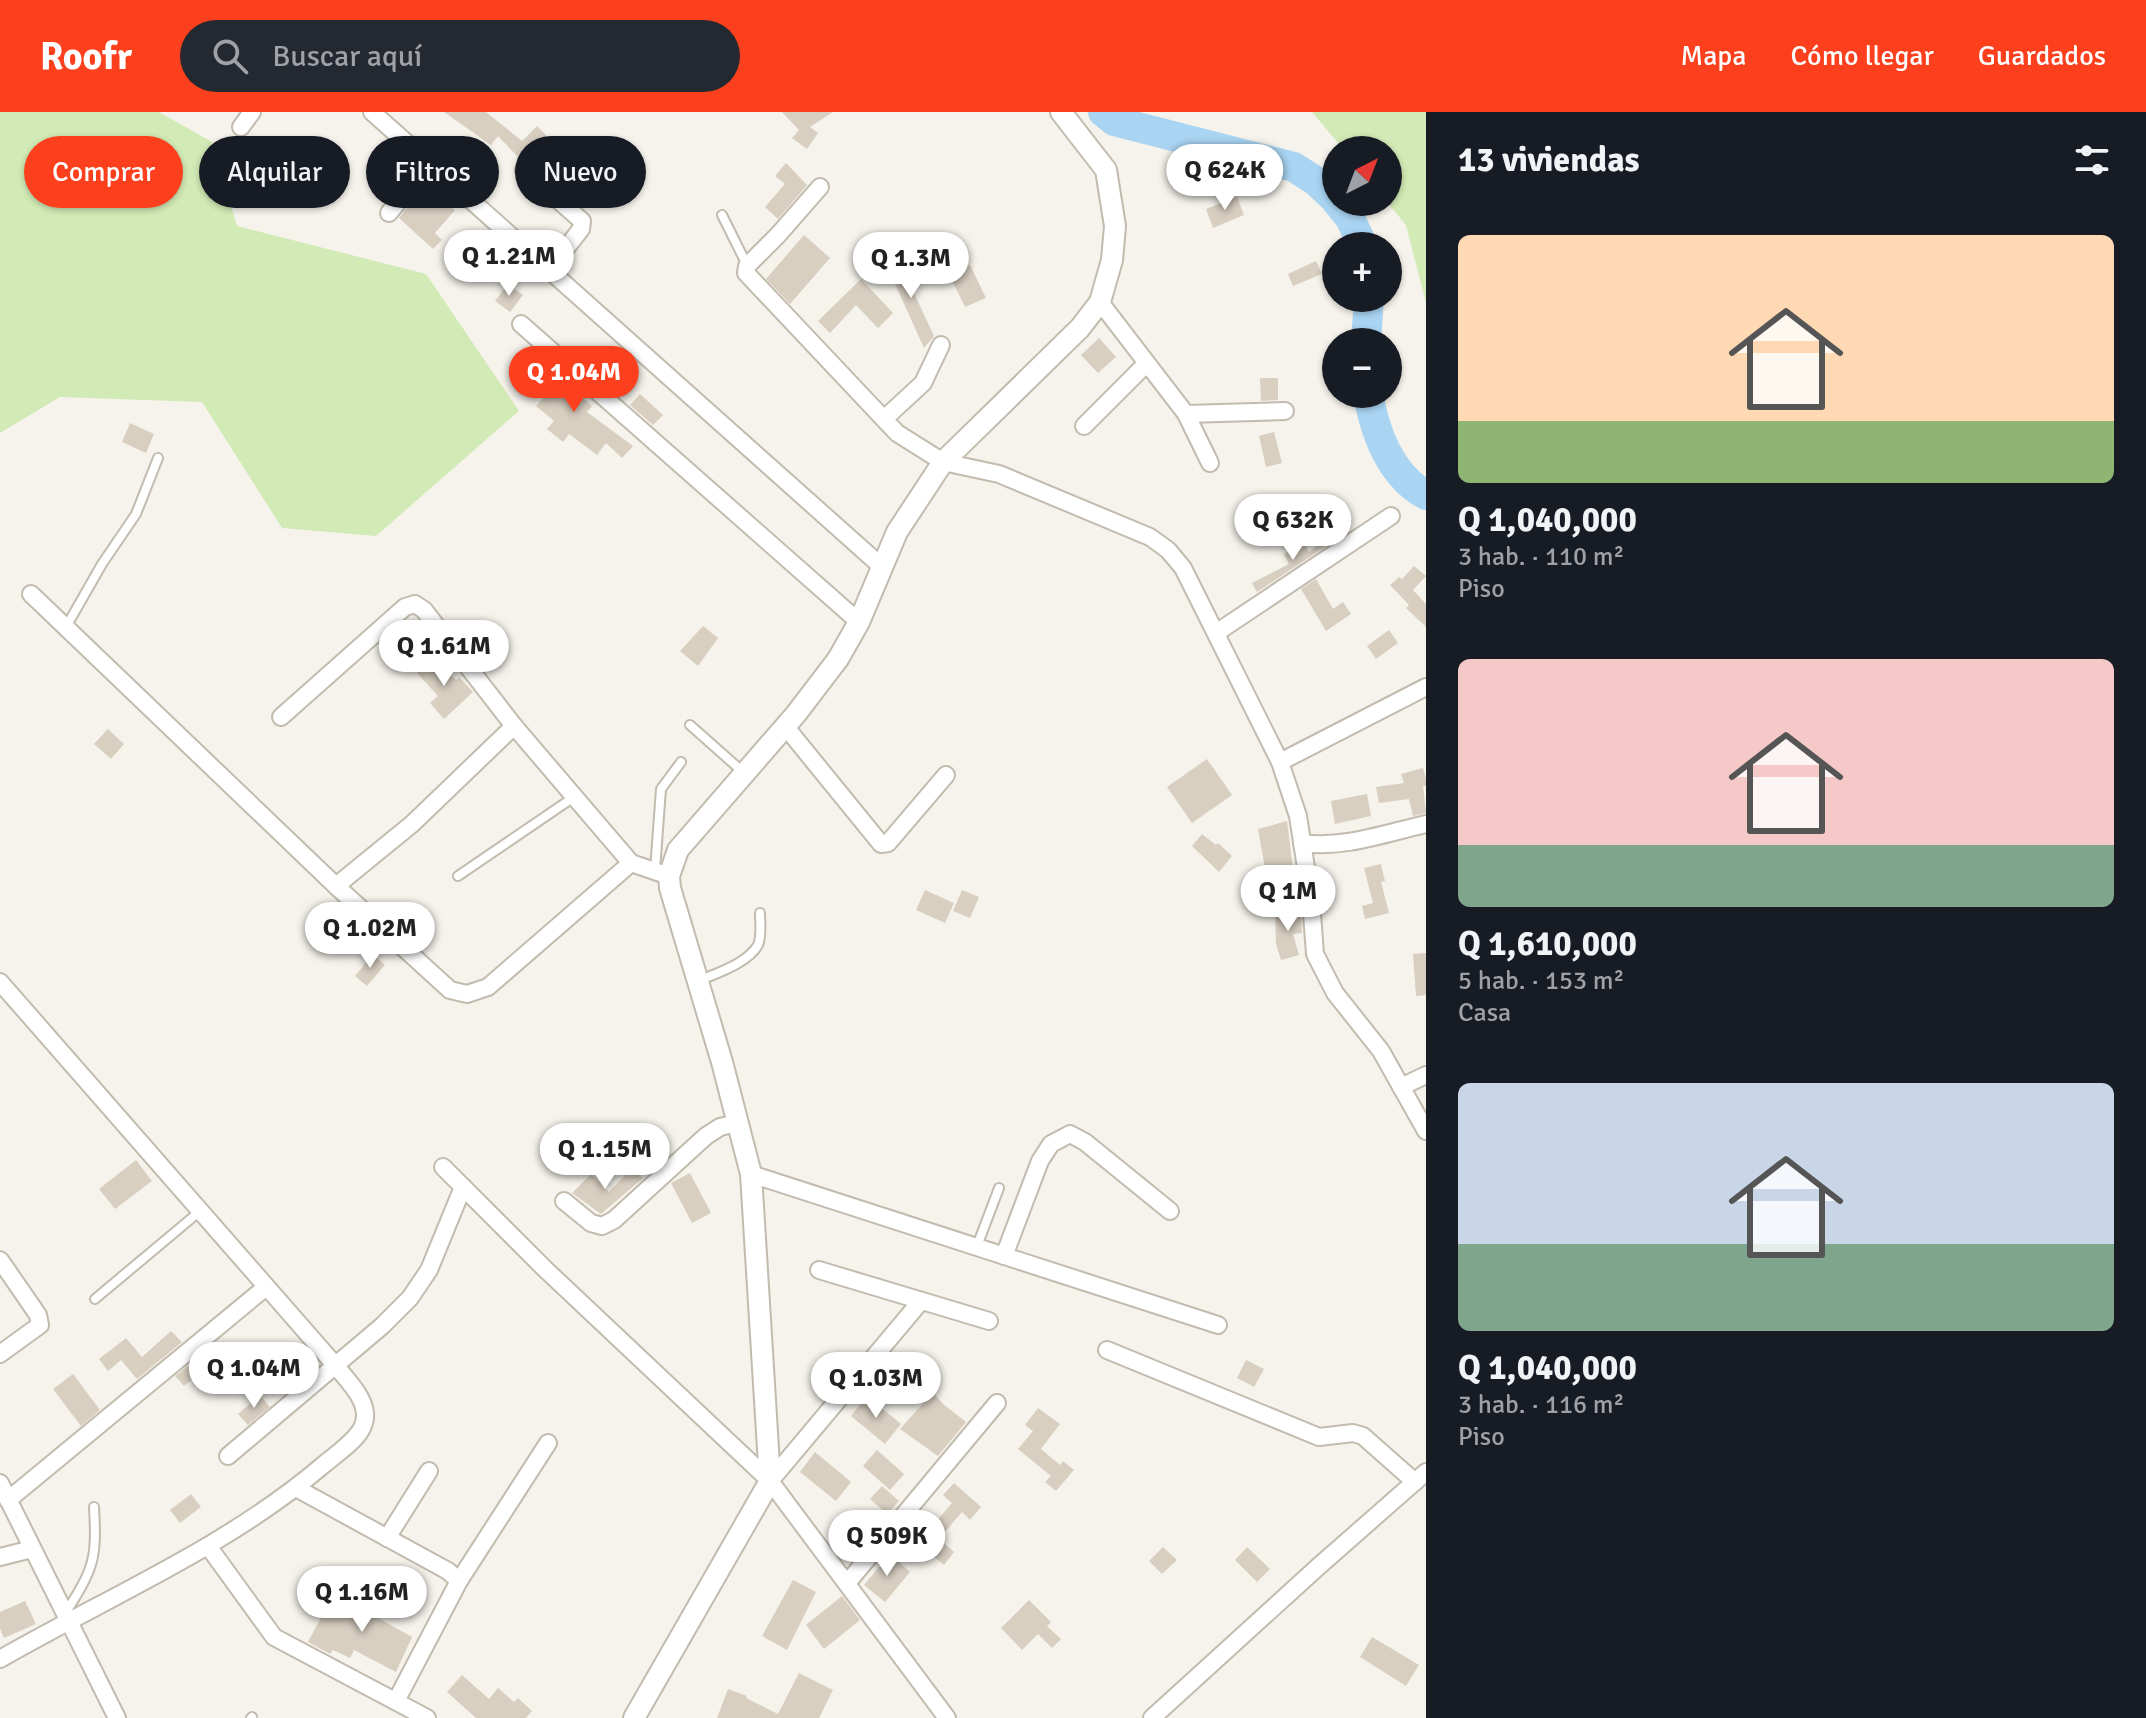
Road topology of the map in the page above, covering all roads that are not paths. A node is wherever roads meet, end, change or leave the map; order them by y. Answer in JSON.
{"nodes":[{"id":1,"x":252,"y":112,"type":"edge"},
{"id":2,"x":1061,"y":112,"type":"edge"},
{"id":3,"x":376,"y":113,"type":"edge"},
{"id":4,"x":241,"y":127,"type":"dead end"},
{"id":5,"x":401,"y":136,"type":"edge"},
{"id":6,"x":820,"y":187,"type":"dead end"},
{"id":7,"x":393,"y":208,"type":"edge"},
{"id":8,"x":480,"y":208,"type":"edge"},
{"id":9,"x":567,"y":208,"type":"edge"},
{"id":10,"x":389,"y":213,"type":"dead end"},
{"id":11,"x":722,"y":215,"type":"dead end"},
{"id":12,"x":747,"y":266,"type":"junction"},
{"id":13,"x":549,"y":270,"type":"junction"},
{"id":14,"x":1100,"y":302,"type":"junction"},
{"id":15,"x":521,"y":324,"type":"dead end"},
{"id":16,"x":941,"y":345,"type":"dead end"},
{"id":17,"x":1146,"y":364,"type":"junction"},
{"id":18,"x":1285,"y":411,"type":"dead end"},
{"id":19,"x":1186,"y":414,"type":"junction"},
{"id":20,"x":884,"y":419,"type":"junction"},
{"id":21,"x":1084,"y":426,"type":"dead end"},
{"id":22,"x":158,"y":458,"type":"dead end"},
{"id":23,"x":943,"y":462,"type":"junction"},
{"id":24,"x":1210,"y":463,"type":"dead end"},
{"id":25,"x":1391,"y":516,"type":"dead end"},
{"id":26,"x":881,"y":566,"type":"junction"},
{"id":27,"x":31,"y":594,"type":"dead end"},
{"id":28,"x":859,"y":622,"type":"junction"},
{"id":29,"x":66,"y":627,"type":"junction"},
{"id":30,"x":1216,"y":633,"type":"junction"},
{"id":31,"x":1426,"y":687,"type":"edge"},
{"id":32,"x":281,"y":717,"type":"dead end"},
{"id":33,"x":690,"y":725,"type":"dead end"},
{"id":34,"x":514,"y":726,"type":"junction"},
{"id":35,"x":785,"y":726,"type":"junction"},
{"id":36,"x":681,"y":762,"type":"dead end"},
{"id":37,"x":1280,"y":762,"type":"junction"},
{"id":38,"x":745,"y":773,"type":"junction"},
{"id":39,"x":946,"y":775,"type":"dead end"},
{"id":40,"x":574,"y":797,"type":"junction"},
{"id":41,"x":1426,"y":824,"type":"edge"},
{"id":42,"x":1302,"y":843,"type":"junction"},
{"id":43,"x":631,"y":863,"type":"junction"},
{"id":44,"x":662,"y":873,"type":"junction"},
{"id":45,"x":458,"y":876,"type":"dead end"},
{"id":46,"x":336,"y":886,"type":"junction"},
{"id":47,"x":760,"y":913,"type":"dead end"},
{"id":48,"x":698,"y":981,"type":"junction"},
{"id":49,"x":0,"y":982,"type":"edge"},
{"id":50,"x":1426,"y":1075,"type":"edge"},
{"id":51,"x":1401,"y":1087,"type":"junction"},
{"id":52,"x":737,"y":1123,"type":"junction"},
{"id":53,"x":1426,"y":1131,"type":"edge"},
{"id":54,"x":443,"y":1167,"type":"dead end"},
{"id":55,"x":751,"y":1174,"type":"junction"},
{"id":56,"x":463,"y":1187,"type":"junction"},
{"id":57,"x":999,"y":1188,"type":"dead end"},
{"id":58,"x":564,"y":1201,"type":"dead end"},
{"id":59,"x":1170,"y":1211,"type":"dead end"},
{"id":60,"x":199,"y":1212,"type":"junction"},
{"id":61,"x":976,"y":1247,"type":"junction"},
{"id":62,"x":1004,"y":1256,"type":"junction"},
{"id":63,"x":0,"y":1260,"type":"edge"},
{"id":64,"x":819,"y":1270,"type":"dead end"},
{"id":65,"x":266,"y":1287,"type":"junction"},
{"id":66,"x":95,"y":1299,"type":"dead end"},
{"id":67,"x":921,"y":1301,"type":"junction"},
{"id":68,"x":989,"y":1321,"type":"dead end"},
{"id":69,"x":1218,"y":1325,"type":"dead end"},
{"id":70,"x":1107,"y":1350,"type":"dead end"},
{"id":71,"x":0,"y":1354,"type":"edge"},
{"id":72,"x":335,"y":1365,"type":"junction"},
{"id":73,"x":997,"y":1403,"type":"dead end"},
{"id":74,"x":548,"y":1443,"type":"dead end"},
{"id":75,"x":228,"y":1456,"type":"dead end"},
{"id":76,"x":429,"y":1471,"type":"dead end"},
{"id":77,"x":1420,"y":1477,"type":"edge"},
{"id":78,"x":770,"y":1481,"type":"junction"},
{"id":79,"x":0,"y":1483,"type":"edge"},
{"id":80,"x":296,"y":1488,"type":"junction"},
{"id":81,"x":8,"y":1500,"type":"junction"},
{"id":82,"x":94,"y":1507,"type":"dead end"},
{"id":83,"x":387,"y":1538,"type":"junction"},
{"id":84,"x":208,"y":1546,"type":"junction"},
{"id":85,"x":32,"y":1549,"type":"junction"},
{"id":86,"x":0,"y":1557,"type":"edge"},
{"id":87,"x":459,"y":1581,"type":"junction"},
{"id":88,"x":848,"y":1582,"type":"junction"},
{"id":89,"x":67,"y":1616,"type":"junction"},
{"id":90,"x":0,"y":1659,"type":"edge"},
{"id":91,"x":396,"y":1701,"type":"junction"},
{"id":92,"x":117,"y":1718,"type":"edge"},
{"id":93,"x":427,"y":1718,"type":"edge"},
{"id":94,"x":634,"y":1718,"type":"edge"},
{"id":95,"x":947,"y":1718,"type":"edge"},
{"id":96,"x":1152,"y":1718,"type":"edge"}],
"edges":[{"from":1,"to":4,"type":"street"},
{"from":2,"to":14,"type":"street"},
{"from":3,"to":5,"type":"street"},
{"from":6,"to":12,"type":"street"},
{"from":7,"to":10,"type":"street"},
{"from":8,"to":13,"type":"street"},
{"from":9,"to":13,"type":"street"},
{"from":11,"to":12,"type":"lane"},
{"from":12,"to":20,"type":"street"},
{"from":13,"to":26,"type":"street"},
{"from":14,"to":17,"type":"street"},
{"from":14,"to":23,"type":"street"},
{"from":15,"to":28,"type":"street"},
{"from":16,"to":20,"type":"street"},
{"from":17,"to":19,"type":"street"},
{"from":17,"to":21,"type":"street"},
{"from":18,"to":19,"type":"street"},
{"from":19,"to":24,"type":"street"},
{"from":20,"to":23,"type":"street"},
{"from":22,"to":29,"type":"lane"},
{"from":23,"to":26,"type":"street"},
{"from":23,"to":30,"type":"street"},
{"from":25,"to":30,"type":"street"},
{"from":26,"to":28,"type":"street"},
{"from":27,"to":29,"type":"street"},
{"from":28,"to":35,"type":"street"},
{"from":29,"to":46,"type":"street"},
{"from":30,"to":37,"type":"street"},
{"from":31,"to":37,"type":"street"},
{"from":32,"to":34,"type":"street"},
{"from":33,"to":38,"type":"lane"},
{"from":34,"to":40,"type":"street"},
{"from":34,"to":46,"type":"street"},
{"from":35,"to":38,"type":"street"},
{"from":35,"to":39,"type":"street"},
{"from":36,"to":44,"type":"lane"},
{"from":37,"to":42,"type":"street"},
{"from":38,"to":44,"type":"street"},
{"from":40,"to":43,"type":"street"},
{"from":40,"to":45,"type":"lane"},
{"from":41,"to":42,"type":"street"},
{"from":42,"to":51,"type":"street"},
{"from":43,"to":44,"type":"street"},
{"from":43,"to":46,"type":"street"},
{"from":44,"to":48,"type":"street"},
{"from":47,"to":48,"type":"lane"},
{"from":48,"to":52,"type":"street"},
{"from":49,"to":60,"type":"street"},
{"from":50,"to":51,"type":"street"},
{"from":51,"to":53,"type":"street"},
{"from":52,"to":55,"type":"street"},
{"from":52,"to":58,"type":"street"},
{"from":54,"to":56,"type":"street"},
{"from":55,"to":61,"type":"street"},
{"from":55,"to":78,"type":"street"},
{"from":56,"to":72,"type":"street"},
{"from":56,"to":78,"type":"street"},
{"from":57,"to":61,"type":"lane"},
{"from":59,"to":62,"type":"street"},
{"from":60,"to":65,"type":"street"},
{"from":60,"to":66,"type":"lane"},
{"from":61,"to":62,"type":"street"},
{"from":62,"to":69,"type":"street"},
{"from":63,"to":71,"type":"street"},
{"from":64,"to":67,"type":"street"},
{"from":65,"to":72,"type":"street"},
{"from":65,"to":81,"type":"street"},
{"from":67,"to":68,"type":"street"},
{"from":67,"to":78,"type":"street"},
{"from":70,"to":77,"type":"street"},
{"from":72,"to":75,"type":"street"},
{"from":72,"to":80,"type":"street"},
{"from":73,"to":88,"type":"street"},
{"from":74,"to":87,"type":"street"},
{"from":76,"to":83,"type":"street"},
{"from":77,"to":96,"type":"street"},
{"from":78,"to":88,"type":"street"},
{"from":78,"to":94,"type":"street"},
{"from":79,"to":81,"type":"street"},
{"from":80,"to":83,"type":"street"},
{"from":80,"to":84,"type":"street"},
{"from":81,"to":85,"type":"street"},
{"from":82,"to":89,"type":"lane"},
{"from":83,"to":87,"type":"street"},
{"from":84,"to":89,"type":"street"},
{"from":84,"to":91,"type":"street"},
{"from":85,"to":86,"type":"street"},
{"from":85,"to":89,"type":"street"},
{"from":87,"to":91,"type":"street"},
{"from":88,"to":95,"type":"street"},
{"from":89,"to":90,"type":"street"},
{"from":89,"to":92,"type":"street"},
{"from":91,"to":93,"type":"street"}]}
